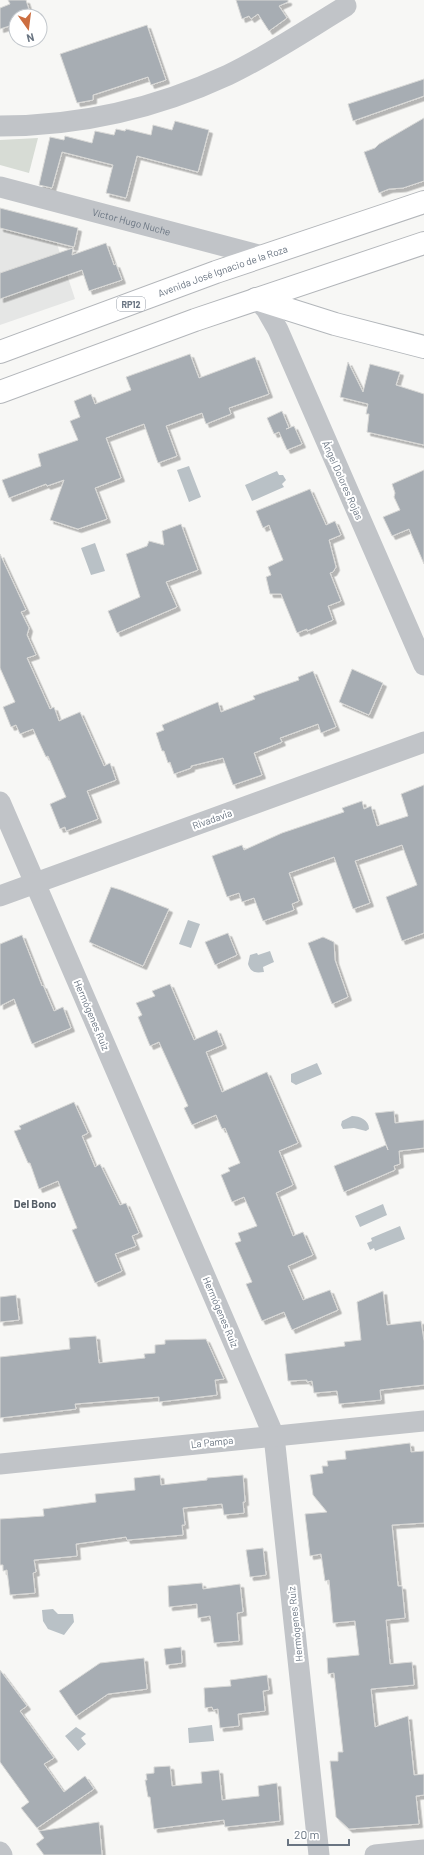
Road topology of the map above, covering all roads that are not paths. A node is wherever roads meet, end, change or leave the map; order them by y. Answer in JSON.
{"nodes":[{"id":1,"x":346,"y":6,"type":"dead end"},
{"id":2,"x":0,"y":126,"type":"edge"},
{"id":3,"x":0,"y":188,"type":"edge"},
{"id":4,"x":424,"y":202,"type":"edge"},
{"id":5,"x":424,"y":243,"type":"edge"},
{"id":6,"x":262,"y":256,"type":"junction"},
{"id":7,"x":256,"y":299,"type":"junction"},
{"id":8,"x":424,"y":347,"type":"edge"},
{"id":9,"x":0,"y":352,"type":"edge"},
{"id":10,"x":0,"y":392,"type":"edge"},
{"id":11,"x":424,"y":664,"type":"edge"},
{"id":12,"x":424,"y":742,"type":"edge"},
{"id":13,"x":0,"y":802,"type":"edge"},
{"id":14,"x":35,"y":883,"type":"junction"},
{"id":15,"x":0,"y":896,"type":"edge"},
{"id":16,"x":424,"y":1421,"type":"edge"},
{"id":17,"x":274,"y":1436,"type":"junction"},
{"id":18,"x":0,"y":1464,"type":"edge"},
{"id":19,"x":424,"y":1850,"type":"edge"},
{"id":20,"x":0,"y":1852,"type":"edge"},
{"id":21,"x":2,"y":1855,"type":"edge"},
{"id":22,"x":319,"y":1855,"type":"edge"},
{"id":23,"x":375,"y":1855,"type":"edge"}],
"edges":[{"from":1,"to":2,"type":"street"},
{"from":3,"to":6,"type":"street","name":"Víctor Hugo Nuche"},
{"from":4,"to":6,"type":"main road","name":"Avenida José Ignacio de la Roza","number":"RP12"},
{"from":5,"to":7,"type":"main road"},
{"from":6,"to":9,"type":"main road","name":"Avenida José Ignacio de la Roza","number":"RP12"},
{"from":7,"to":8,"type":"main road"},
{"from":7,"to":10,"type":"main road"},
{"from":7,"to":11,"type":"street","name":"Ángel Dolores Rojas"},
{"from":12,"to":14,"type":"street","name":"Rivadavia"},
{"from":13,"to":14,"type":"street","name":"Hermógenes Ruiz"},
{"from":14,"to":15,"type":"street","name":"Rivadavia"},
{"from":14,"to":17,"type":"street","name":"Hermógenes Ruiz"},
{"from":16,"to":17,"type":"street","name":"La Pampa"},
{"from":17,"to":18,"type":"street","name":"La Pampa"},
{"from":17,"to":22,"type":"street","name":"Hermógenes Ruiz"},
{"from":19,"to":23,"type":"street"},
{"from":20,"to":21,"type":"street"}]}
